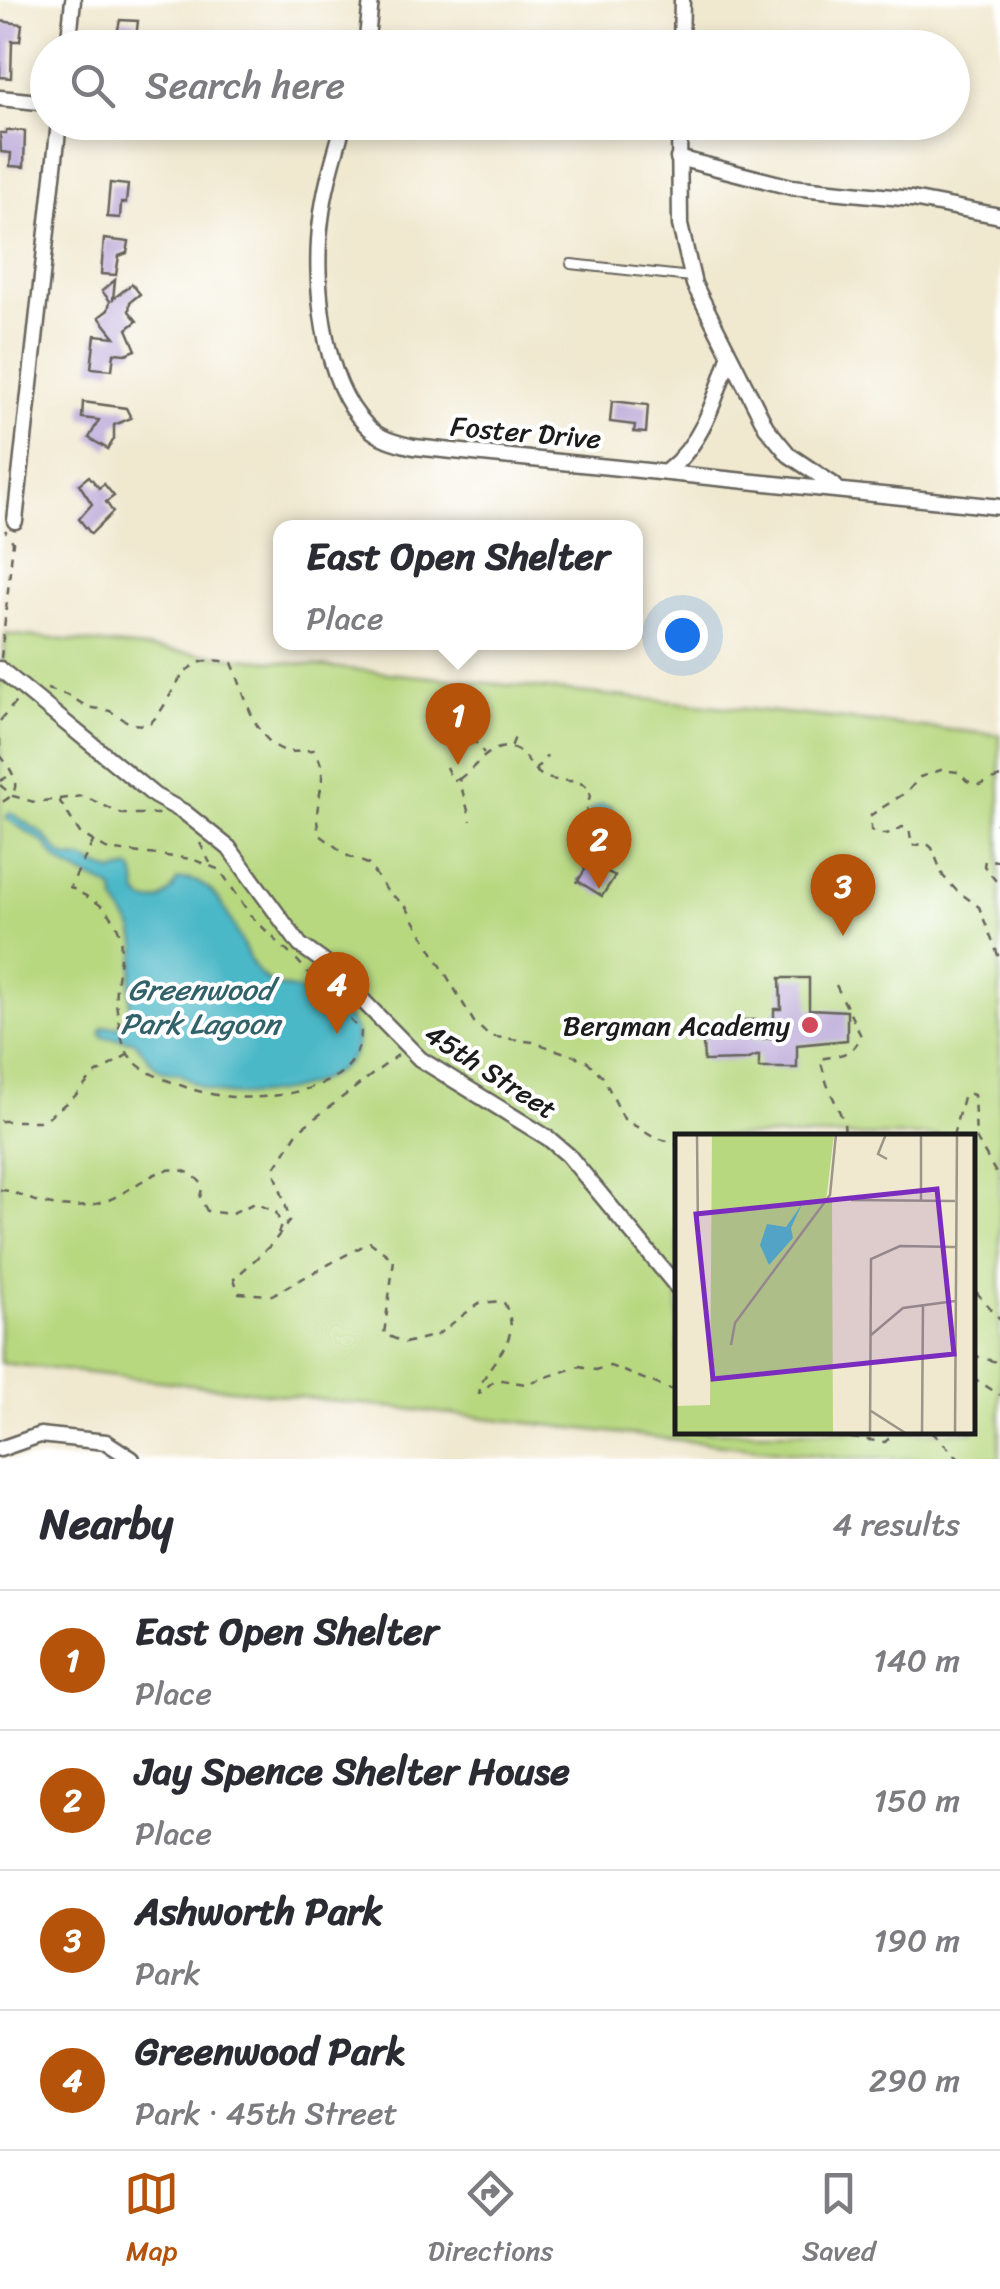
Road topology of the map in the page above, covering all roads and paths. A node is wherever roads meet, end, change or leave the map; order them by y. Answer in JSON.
{"nodes":[{"id":1,"x":72,"y":0,"type":"edge"},
{"id":2,"x":371,"y":0,"type":"edge"},
{"id":3,"x":682,"y":0,"type":"edge"},
{"id":4,"x":70,"y":30,"type":"edge"},
{"id":5,"x":368,"y":30,"type":"edge"},
{"id":6,"x":681,"y":30,"type":"edge"},
{"id":7,"x":0,"y":98,"type":"edge"},
{"id":8,"x":30,"y":101,"type":"edge"},
{"id":9,"x":57,"y":140,"type":"edge"},
{"id":10,"x":339,"y":140,"type":"edge"},
{"id":11,"x":678,"y":140,"type":"edge"},
{"id":12,"x":678,"y":158,"type":"junction"},
{"id":13,"x":1000,"y":216,"type":"edge"},
{"id":14,"x":571,"y":264,"type":"dead end"},
{"id":15,"x":691,"y":278,"type":"junction"},
{"id":16,"x":728,"y":358,"type":"junction"},
{"id":17,"x":667,"y":471,"type":"junction"},
{"id":18,"x":845,"y":490,"type":"junction"},
{"id":19,"x":1000,"y":506,"type":"edge"},
{"id":20,"x":10,"y":522,"type":"joint"},
{"id":21,"x":2,"y":663,"type":"edge"},
{"id":22,"x":44,"y":688,"type":"dead end"},
{"id":23,"x":20,"y":698,"type":"dead end"},
{"id":24,"x":446,"y":708,"type":"dead end"},
{"id":25,"x":0,"y":721,"type":"edge"},
{"id":26,"x":516,"y":732,"type":"dead end"},
{"id":27,"x":0,"y":740,"type":"edge"},
{"id":28,"x":511,"y":747,"type":"junction"},
{"id":29,"x":0,"y":748,"type":"edge"},
{"id":30,"x":485,"y":754,"type":"junction"},
{"id":31,"x":0,"y":755,"type":"edge"},
{"id":32,"x":547,"y":756,"type":"dead end"},
{"id":33,"x":446,"y":767,"type":"dead end"},
{"id":34,"x":535,"y":770,"type":"junction"},
{"id":35,"x":14,"y":773,"type":"junction"},
{"id":36,"x":1000,"y":778,"type":"edge"},
{"id":37,"x":460,"y":779,"type":"junction"},
{"id":38,"x":993,"y":782,"type":"junction"},
{"id":39,"x":0,"y":783,"type":"edge"},
{"id":40,"x":1000,"y":787,"type":"edge"},
{"id":41,"x":12,"y":796,"type":"junction"},
{"id":42,"x":59,"y":800,"type":"junction"},
{"id":43,"x":0,"y":803,"type":"edge"},
{"id":44,"x":165,"y":814,"type":"dead end"},
{"id":45,"x":1000,"y":818,"type":"edge"},
{"id":46,"x":471,"y":821,"type":"dead end"},
{"id":47,"x":1000,"y":831,"type":"edge"},
{"id":48,"x":197,"y":838,"type":"dead end"},
{"id":49,"x":93,"y":842,"type":"junction"},
{"id":50,"x":590,"y":859,"type":"junction"},
{"id":51,"x":1000,"y":861,"type":"edge"},
{"id":52,"x":210,"y":864,"type":"junction"},
{"id":53,"x":603,"y":868,"type":"dead end"},
{"id":54,"x":576,"y":883,"type":"dead end"},
{"id":55,"x":1000,"y":886,"type":"edge"},
{"id":56,"x":1000,"y":960,"type":"edge"},
{"id":57,"x":836,"y":985,"type":"dead end"},
{"id":58,"x":407,"y":1048,"type":"junction"},
{"id":59,"x":128,"y":1054,"type":"junction"},
{"id":60,"x":0,"y":1121,"type":"edge"},
{"id":61,"x":845,"y":1134,"type":"edge"},
{"id":62,"x":953,"y":1134,"type":"edge"},
{"id":63,"x":675,"y":1143,"type":"edge"},
{"id":64,"x":1000,"y":1180,"type":"edge"},
{"id":65,"x":0,"y":1190,"type":"edge"},
{"id":66,"x":273,"y":1243,"type":"junction"},
{"id":67,"x":975,"y":1276,"type":"edge"},
{"id":68,"x":675,"y":1284,"type":"edge"},
{"id":69,"x":1000,"y":1320,"type":"edge"},
{"id":70,"x":975,"y":1356,"type":"edge"},
{"id":71,"x":1000,"y":1364,"type":"edge"},
{"id":72,"x":975,"y":1379,"type":"edge"},
{"id":73,"x":675,"y":1391,"type":"edge"},
{"id":74,"x":1000,"y":1395,"type":"edge"},
{"id":75,"x":819,"y":1434,"type":"edge"},
{"id":76,"x":894,"y":1434,"type":"edge"},
{"id":77,"x":934,"y":1434,"type":"edge"},
{"id":78,"x":0,"y":1450,"type":"edge"},
{"id":79,"x":132,"y":1459,"type":"edge"},
{"id":80,"x":959,"y":1459,"type":"edge"}],
"edges":[{"from":1,"to":4,"type":"street"},
{"from":2,"to":5,"type":"street"},
{"from":3,"to":6,"type":"street"},
{"from":7,"to":8,"type":"street"},
{"from":9,"to":20,"type":"street"},
{"from":10,"to":17,"type":"street","name":"Foster Drive"},
{"from":11,"to":12,"type":"street"},
{"from":12,"to":13,"type":"street"},
{"from":12,"to":15,"type":"street"},
{"from":14,"to":15,"type":"lane"},
{"from":15,"to":16,"type":"street"},
{"from":16,"to":17,"type":"street"},
{"from":16,"to":18,"type":"street"},
{"from":17,"to":18,"type":"street","name":"Foster Drive"},
{"from":18,"to":19,"type":"street","name":"Foster Drive"},
{"from":20,"to":21,"type":"path"},
{"from":21,"to":58,"type":"street","name":"45th Street"},
{"from":22,"to":63,"type":"path"},
{"from":23,"to":25,"type":"path"},
{"from":24,"to":30,"type":"path"},
{"from":26,"to":28,"type":"path"},
{"from":27,"to":29,"type":"path"},
{"from":28,"to":30,"type":"path"},
{"from":28,"to":34,"type":"path"},
{"from":30,"to":37,"type":"path"},
{"from":31,"to":35,"type":"path"},
{"from":32,"to":34,"type":"path"},
{"from":33,"to":37,"type":"path"},
{"from":34,"to":50,"type":"path"},
{"from":35,"to":39,"type":"path"},
{"from":35,"to":41,"type":"path"},
{"from":36,"to":38,"type":"path"},
{"from":37,"to":46,"type":"path"},
{"from":38,"to":40,"type":"path"},
{"from":38,"to":56,"type":"path"},
{"from":39,"to":41,"type":"path"},
{"from":41,"to":42,"type":"path"},
{"from":41,"to":43,"type":"path"},
{"from":42,"to":44,"type":"path"},
{"from":42,"to":49,"type":"path"},
{"from":45,"to":47,"type":"path"},
{"from":48,"to":52,"type":"path"},
{"from":49,"to":52,"type":"path"},
{"from":49,"to":59,"type":"path"},
{"from":50,"to":53,"type":"path"},
{"from":50,"to":54,"type":"path"},
{"from":51,"to":55,"type":"path"},
{"from":52,"to":59,"type":"path"},
{"from":57,"to":61,"type":"path"},
{"from":58,"to":66,"type":"path"},
{"from":58,"to":68,"type":"street","name":"45th Street"},
{"from":59,"to":60,"type":"path"},
{"from":62,"to":64,"type":"path"},
{"from":65,"to":66,"type":"path"},
{"from":66,"to":73,"type":"path"},
{"from":67,"to":69,"type":"path"},
{"from":70,"to":71,"type":"path"},
{"from":72,"to":74,"type":"path"},
{"from":75,"to":76,"type":"path"},
{"from":77,"to":80,"type":"path"},
{"from":78,"to":79,"type":"street"}]}
